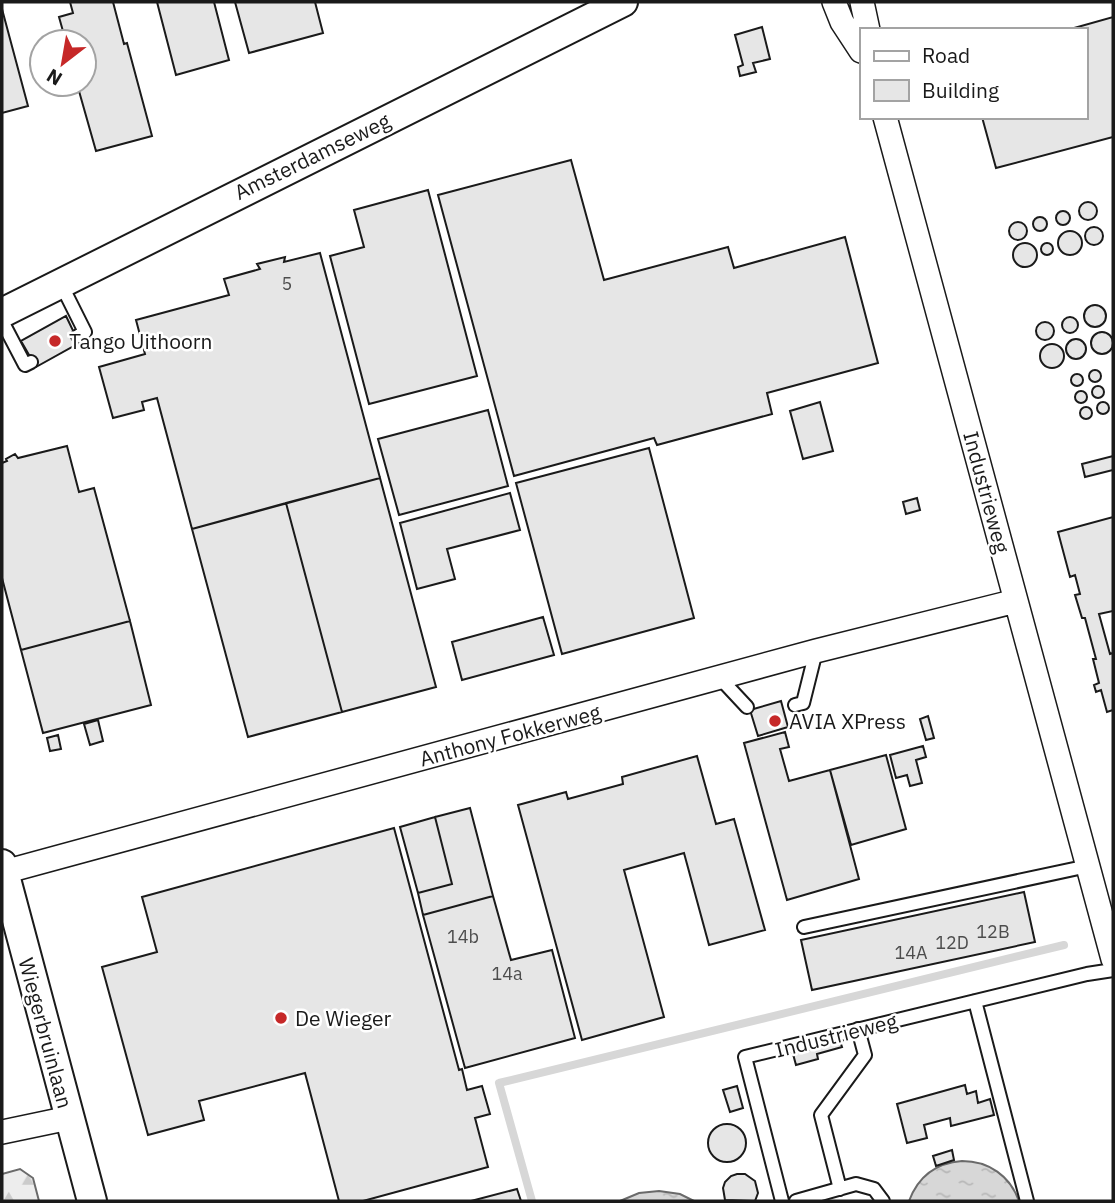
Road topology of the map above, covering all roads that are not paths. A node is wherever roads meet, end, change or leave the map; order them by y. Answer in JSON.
{"nodes":[{"id":1,"x":580,"y":2,"type":"edge"},
{"id":2,"x":623,"y":2,"type":"edge"},
{"id":3,"x":834,"y":2,"type":"edge"},
{"id":4,"x":862,"y":2,"type":"edge"},
{"id":5,"x":868,"y":28,"type":"edge"},
{"id":6,"x":860,"y":49,"type":"edge"},
{"id":7,"x":886,"y":119,"type":"edge"},
{"id":8,"x":61,"y":283,"type":"junction"},
{"id":9,"x":2,"y":292,"type":"edge"},
{"id":10,"x":2,"y":313,"type":"edge"},
{"id":11,"x":2,"y":321,"type":"edge"},
{"id":12,"x":78,"y":336,"type":"dead end"},
{"id":13,"x":31,"y":362,"type":"dead end"},
{"id":14,"x":1016,"y":601,"type":"junction"},
{"id":15,"x":816,"y":651,"type":"junction"},
{"id":16,"x":719,"y":677,"type":"junction"},
{"id":17,"x":795,"y":705,"type":"dead end"},
{"id":18,"x":747,"y":707,"type":"dead end"},
{"id":19,"x":1088,"y":866,"type":"junction"},
{"id":20,"x":3,"y":868,"type":"edge"},
{"id":21,"x":804,"y":927,"type":"dead end"},
{"id":22,"x":1113,"y":959,"type":"edge"},
{"id":23,"x":1113,"y":970,"type":"edge"},
{"id":24,"x":975,"y":1001,"type":"junction"},
{"id":25,"x":858,"y":1030,"type":"junction"},
{"id":26,"x":69,"y":1118,"type":"junction"},
{"id":27,"x":2,"y":1132,"type":"edge"},
{"id":28,"x":840,"y":1189,"type":"junction"},
{"id":29,"x":92,"y":1201,"type":"edge"},
{"id":30,"x":782,"y":1201,"type":"edge"},
{"id":31,"x":796,"y":1201,"type":"edge"},
{"id":32,"x":883,"y":1201,"type":"edge"},
{"id":33,"x":1027,"y":1201,"type":"edge"}],
"edges":[{"from":1,"to":9,"type":"street","name":"Amsterdamseweg"},
{"from":2,"to":8,"type":"street","name":"Amsterdamseweg"},
{"from":3,"to":6,"type":"street"},
{"from":4,"to":5,"type":"street"},
{"from":7,"to":14,"type":"street","name":"Industrieweg"},
{"from":8,"to":10,"type":"street","name":"Amsterdamseweg"},
{"from":8,"to":12,"type":"lane"},
{"from":11,"to":13,"type":"lane"},
{"from":14,"to":15,"type":"street","name":"Anthony Fokkerweg"},
{"from":14,"to":19,"type":"street","name":"Industrieweg"},
{"from":15,"to":16,"type":"street","name":"Anthony Fokkerweg"},
{"from":15,"to":17,"type":"lane"},
{"from":16,"to":18,"type":"lane"},
{"from":16,"to":20,"type":"street","name":"Anthony Fokkerweg"},
{"from":19,"to":21,"type":"lane"},
{"from":19,"to":22,"type":"street","name":"Industrieweg"},
{"from":20,"to":26,"type":"street","name":"Wiegerbruinlaan"},
{"from":23,"to":24,"type":"lane","name":"Industrieweg"},
{"from":24,"to":25,"type":"lane","name":"Industrieweg"},
{"from":24,"to":33,"type":"lane"},
{"from":25,"to":28,"type":"lane"},
{"from":25,"to":30,"type":"lane","name":"Industrieweg"},
{"from":26,"to":27,"type":"street"},
{"from":26,"to":29,"type":"street","name":"Wiegerbruinlaan"},
{"from":28,"to":31,"type":"lane"},
{"from":28,"to":32,"type":"lane"}]}
